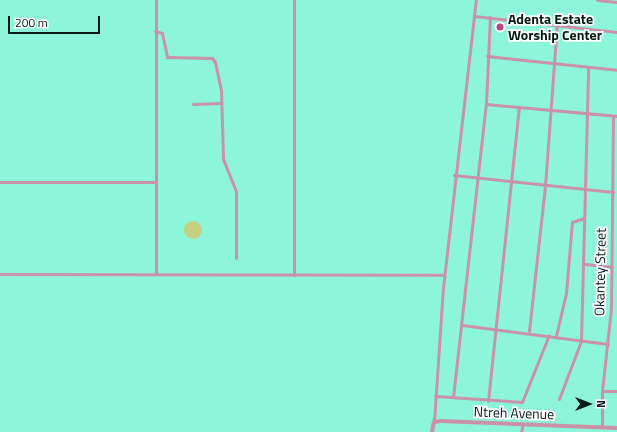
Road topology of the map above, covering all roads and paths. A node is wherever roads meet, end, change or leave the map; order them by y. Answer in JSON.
{"nodes":[{"id":1,"x":156,"y":0,"type":"edge"},
{"id":2,"x":294,"y":0,"type":"edge"},
{"id":3,"x":476,"y":0,"type":"edge"},
{"id":4,"x":597,"y":0,"type":"edge"},
{"id":5,"x":617,"y":2,"type":"edge"},
{"id":6,"x":474,"y":16,"type":"junction"},
{"id":7,"x":490,"y":17,"type":"junction"},
{"id":8,"x":557,"y":24,"type":"junction"},
{"id":9,"x":155,"y":30,"type":"junction"},
{"id":10,"x":617,"y":32,"type":"edge"},
{"id":11,"x":487,"y":56,"type":"junction"},
{"id":12,"x":554,"y":64,"type":"junction"},
{"id":13,"x":588,"y":67,"type":"junction"},
{"id":14,"x":617,"y":70,"type":"edge"},
{"id":15,"x":220,"y":103,"type":"junction"},
{"id":16,"x":193,"y":104,"type":"dead end"},
{"id":17,"x":486,"y":104,"type":"junction"},
{"id":18,"x":519,"y":108,"type":"junction"},
{"id":19,"x":551,"y":110,"type":"junction"},
{"id":20,"x":584,"y":115,"type":"junction"},
{"id":21,"x":617,"y":116,"type":"edge"},
{"id":22,"x":613,"y":117,"type":"junction"},
{"id":23,"x":615,"y":171,"type":"edge"},
{"id":24,"x":454,"y":175,"type":"junction"},
{"id":25,"x":475,"y":178,"type":"junction"},
{"id":26,"x":0,"y":182,"type":"edge"},
{"id":27,"x":155,"y":182,"type":"junction"},
{"id":28,"x":512,"y":183,"type":"junction"},
{"id":29,"x":545,"y":186,"type":"junction"},
{"id":30,"x":583,"y":190,"type":"junction"},
{"id":31,"x":613,"y":192,"type":"junction"},
{"id":32,"x":584,"y":218,"type":"junction"},
{"id":33,"x":236,"y":258,"type":"dead end"},
{"id":34,"x":585,"y":264,"type":"junction"},
{"id":35,"x":612,"y":267,"type":"junction"},
{"id":36,"x":0,"y":274,"type":"edge"},
{"id":37,"x":156,"y":274,"type":"junction"},
{"id":38,"x":294,"y":275,"type":"junction"},
{"id":39,"x":444,"y":275,"type":"junction"},
{"id":40,"x":462,"y":325,"type":"junction"},
{"id":41,"x":495,"y":328,"type":"junction"},
{"id":42,"x":529,"y":331,"type":"junction"},
{"id":43,"x":549,"y":335,"type":"junction"},
{"id":44,"x":556,"y":336,"type":"junction"},
{"id":45,"x":581,"y":341,"type":"junction"},
{"id":46,"x":608,"y":344,"type":"junction"},
{"id":47,"x":617,"y":391,"type":"edge"},
{"id":48,"x":602,"y":392,"type":"junction"},
{"id":49,"x":435,"y":396,"type":"junction"},
{"id":50,"x":453,"y":397,"type":"junction"},
{"id":51,"x":559,"y":399,"type":"dead end"},
{"id":52,"x":488,"y":401,"type":"junction"},
{"id":53,"x":434,"y":422,"type":"junction"},
{"id":54,"x":523,"y":424,"type":"junction"},
{"id":55,"x":602,"y":427,"type":"junction"},
{"id":56,"x":617,"y":428,"type":"edge"},
{"id":57,"x":432,"y":432,"type":"edge"},
{"id":58,"x":521,"y":432,"type":"edge"}],
"edges":[{"from":1,"to":9,"type":"street"},
{"from":2,"to":38,"type":"street"},
{"from":3,"to":6,"type":"street"},
{"from":4,"to":5,"type":"street"},
{"from":6,"to":7,"type":"street"},
{"from":6,"to":24,"type":"street"},
{"from":7,"to":8,"type":"street"},
{"from":7,"to":11,"type":"street"},
{"from":8,"to":10,"type":"street"},
{"from":8,"to":12,"type":"street"},
{"from":9,"to":15,"type":"street"},
{"from":9,"to":27,"type":"street"},
{"from":11,"to":12,"type":"street"},
{"from":11,"to":17,"type":"street"},
{"from":12,"to":13,"type":"street"},
{"from":12,"to":19,"type":"street"},
{"from":13,"to":14,"type":"street"},
{"from":13,"to":20,"type":"street"},
{"from":15,"to":16,"type":"street"},
{"from":15,"to":33,"type":"street"},
{"from":17,"to":18,"type":"street"},
{"from":17,"to":25,"type":"street"},
{"from":18,"to":19,"type":"street"},
{"from":18,"to":28,"type":"street"},
{"from":19,"to":20,"type":"street"},
{"from":19,"to":29,"type":"street"},
{"from":20,"to":22,"type":"street"},
{"from":20,"to":30,"type":"street"},
{"from":21,"to":22,"type":"street"},
{"from":22,"to":23,"type":"street","name":"Okantey Street"},
{"from":23,"to":31,"type":"street","name":"Okantey Street"},
{"from":24,"to":25,"type":"street"},
{"from":24,"to":39,"type":"street"},
{"from":25,"to":28,"type":"street"},
{"from":25,"to":40,"type":"street"},
{"from":26,"to":27,"type":"street"},
{"from":27,"to":37,"type":"street"},
{"from":28,"to":29,"type":"street"},
{"from":28,"to":41,"type":"street"},
{"from":29,"to":30,"type":"street"},
{"from":29,"to":42,"type":"street"},
{"from":30,"to":31,"type":"street"},
{"from":30,"to":32,"type":"street"},
{"from":31,"to":35,"type":"street","name":"Okantey Street"},
{"from":32,"to":34,"type":"street"},
{"from":32,"to":44,"type":"street"},
{"from":34,"to":35,"type":"street"},
{"from":34,"to":45,"type":"street"},
{"from":35,"to":46,"type":"street","name":"Okantey Street"},
{"from":36,"to":37,"type":"street"},
{"from":37,"to":38,"type":"street"},
{"from":38,"to":39,"type":"street"},
{"from":39,"to":49,"type":"street"},
{"from":40,"to":41,"type":"street"},
{"from":40,"to":50,"type":"street"},
{"from":41,"to":42,"type":"street"},
{"from":41,"to":52,"type":"street"},
{"from":42,"to":43,"type":"street"},
{"from":43,"to":44,"type":"street"},
{"from":43,"to":52,"type":"street"},
{"from":44,"to":45,"type":"street"},
{"from":45,"to":46,"type":"street"},
{"from":45,"to":51,"type":"street"},
{"from":46,"to":48,"type":"street","name":"Okantey Street"},
{"from":47,"to":48,"type":"street"},
{"from":48,"to":55,"type":"street","name":"Okantey Street"},
{"from":49,"to":50,"type":"street"},
{"from":49,"to":53,"type":"street"},
{"from":50,"to":52,"type":"street"},
{"from":53,"to":54,"type":"street","name":"Ntreh Avenue"},
{"from":53,"to":57,"type":"street"},
{"from":54,"to":55,"type":"street","name":"Ntreh Avenue"},
{"from":54,"to":58,"type":"street"},
{"from":55,"to":56,"type":"street","name":"Ntreh Avenue"}]}
